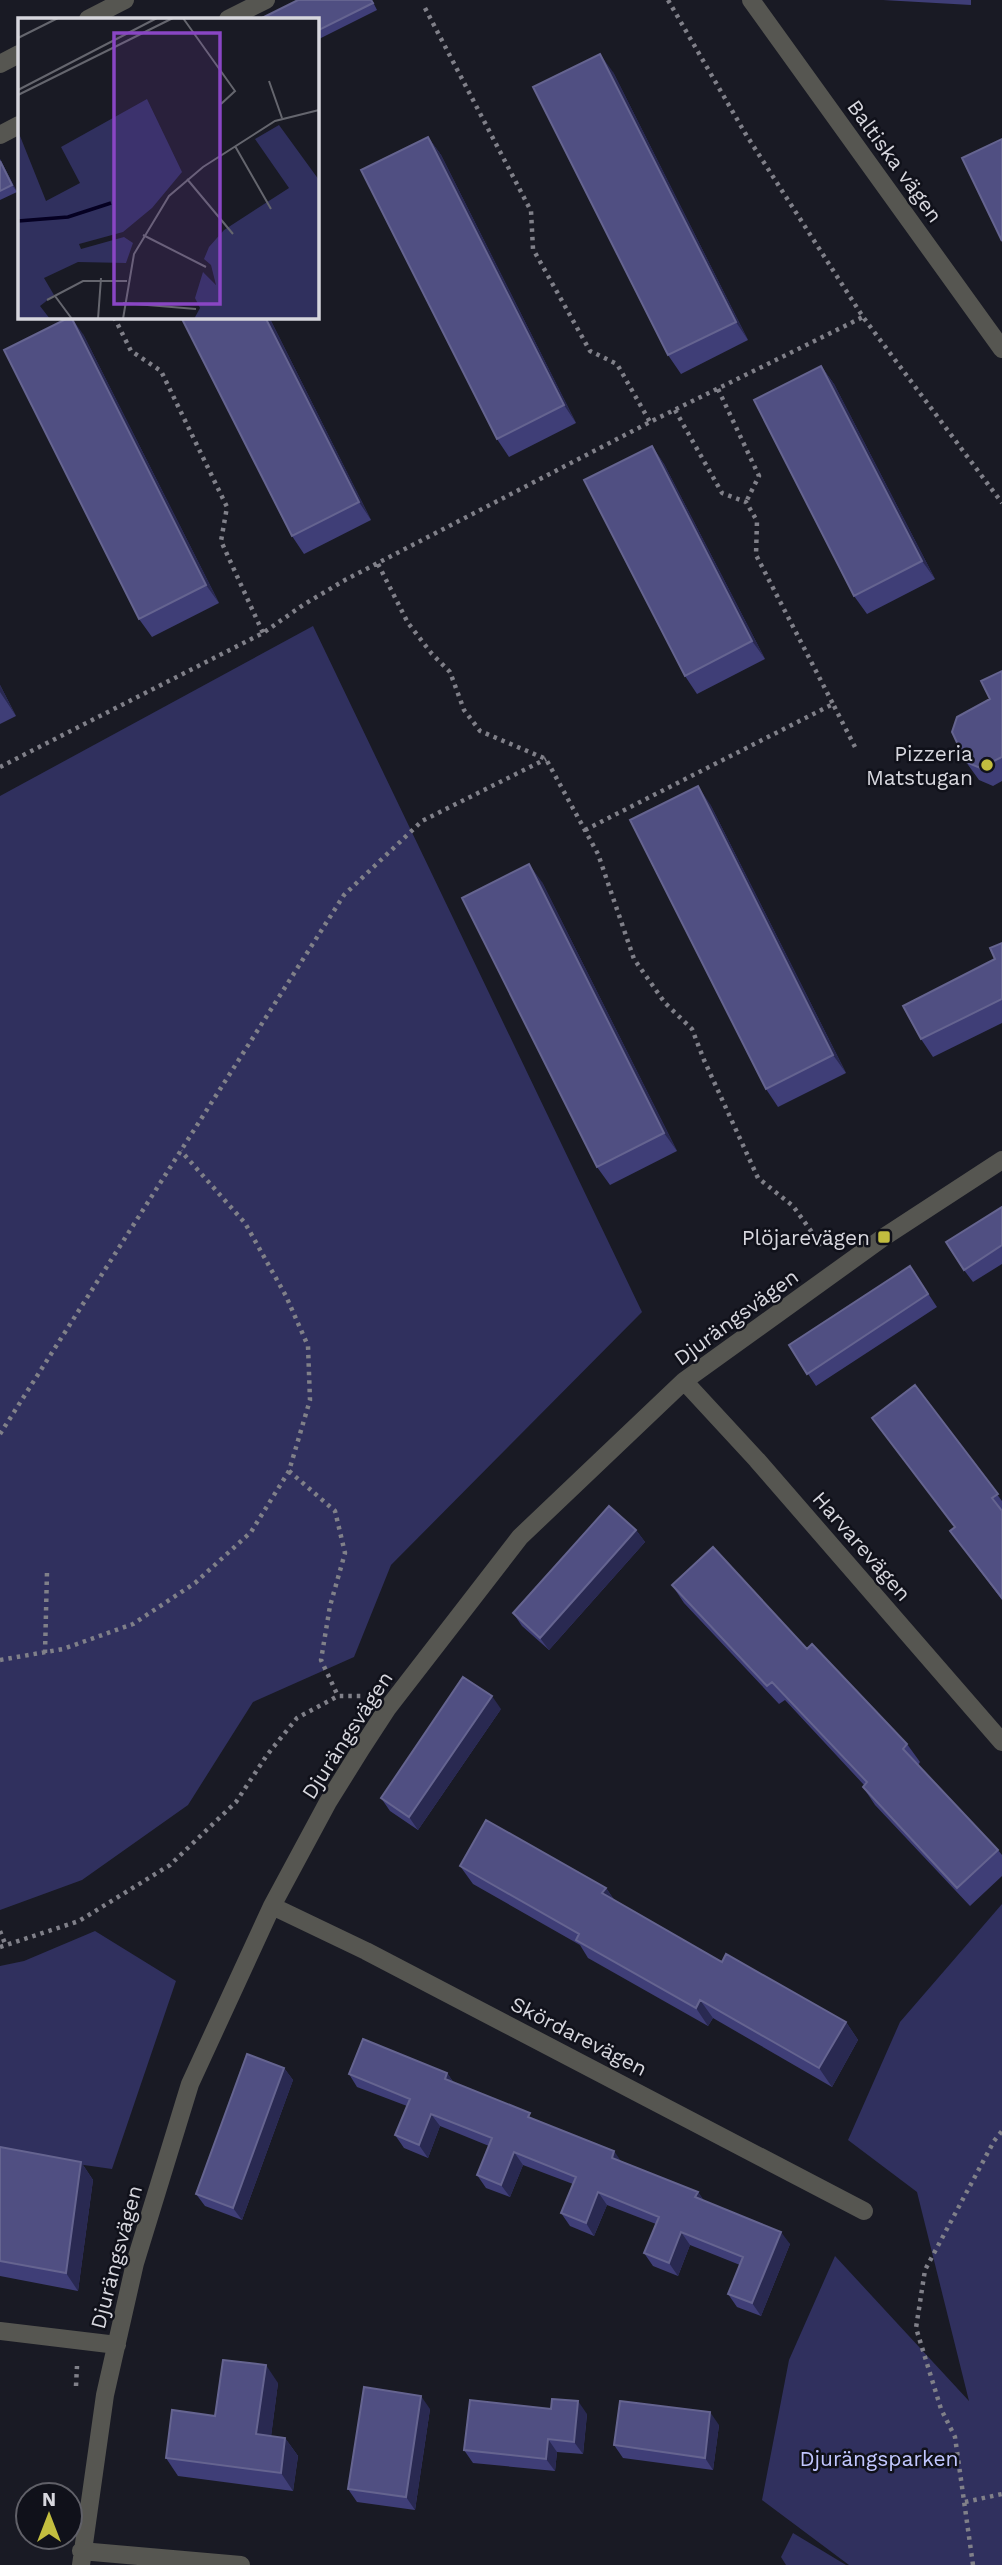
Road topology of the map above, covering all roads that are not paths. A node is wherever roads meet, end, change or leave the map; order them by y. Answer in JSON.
{"nodes":[{"id":1,"x":125,"y":0,"type":"edge"},
{"id":2,"x":266,"y":0,"type":"edge"},
{"id":3,"x":751,"y":0,"type":"edge"},
{"id":4,"x":90,"y":18,"type":"edge"},
{"id":5,"x":230,"y":18,"type":"edge"},
{"id":6,"x":18,"y":55,"type":"edge"},
{"id":7,"x":0,"y":64,"type":"edge"},
{"id":8,"x":18,"y":126,"type":"edge"},
{"id":9,"x":0,"y":135,"type":"edge"},
{"id":10,"x":1002,"y":349,"type":"edge"},
{"id":11,"x":1002,"y":1160,"type":"edge"},
{"id":12,"x":684,"y":1381,"type":"junction"},
{"id":13,"x":1002,"y":1742,"type":"edge"},
{"id":14,"x":272,"y":1906,"type":"junction"},
{"id":15,"x":864,"y":2211,"type":"dead end"},
{"id":16,"x":0,"y":2331,"type":"edge"},
{"id":17,"x":117,"y":2345,"type":"junction"},
{"id":18,"x":81,"y":2558,"type":"edge"},
{"id":19,"x":242,"y":2565,"type":"edge"}],
"edges":[{"from":1,"to":4,"type":"street"},
{"from":2,"to":5,"type":"street"},
{"from":3,"to":10,"type":"street","name":"Baltiska vägen"},
{"from":6,"to":7,"type":"street"},
{"from":8,"to":9,"type":"street"},
{"from":11,"to":12,"type":"street","name":"Djurängsvägen"},
{"from":12,"to":13,"type":"street","name":"Harvarevägen"},
{"from":12,"to":14,"type":"street","name":"Djurängsvägen"},
{"from":14,"to":15,"type":"street","name":"Skördarevägen"},
{"from":14,"to":17,"type":"street","name":"Djurängsvägen"},
{"from":16,"to":17,"type":"street"},
{"from":17,"to":18,"type":"street","name":"Djurängsvägen"},
{"from":18,"to":19,"type":"street"}]}
